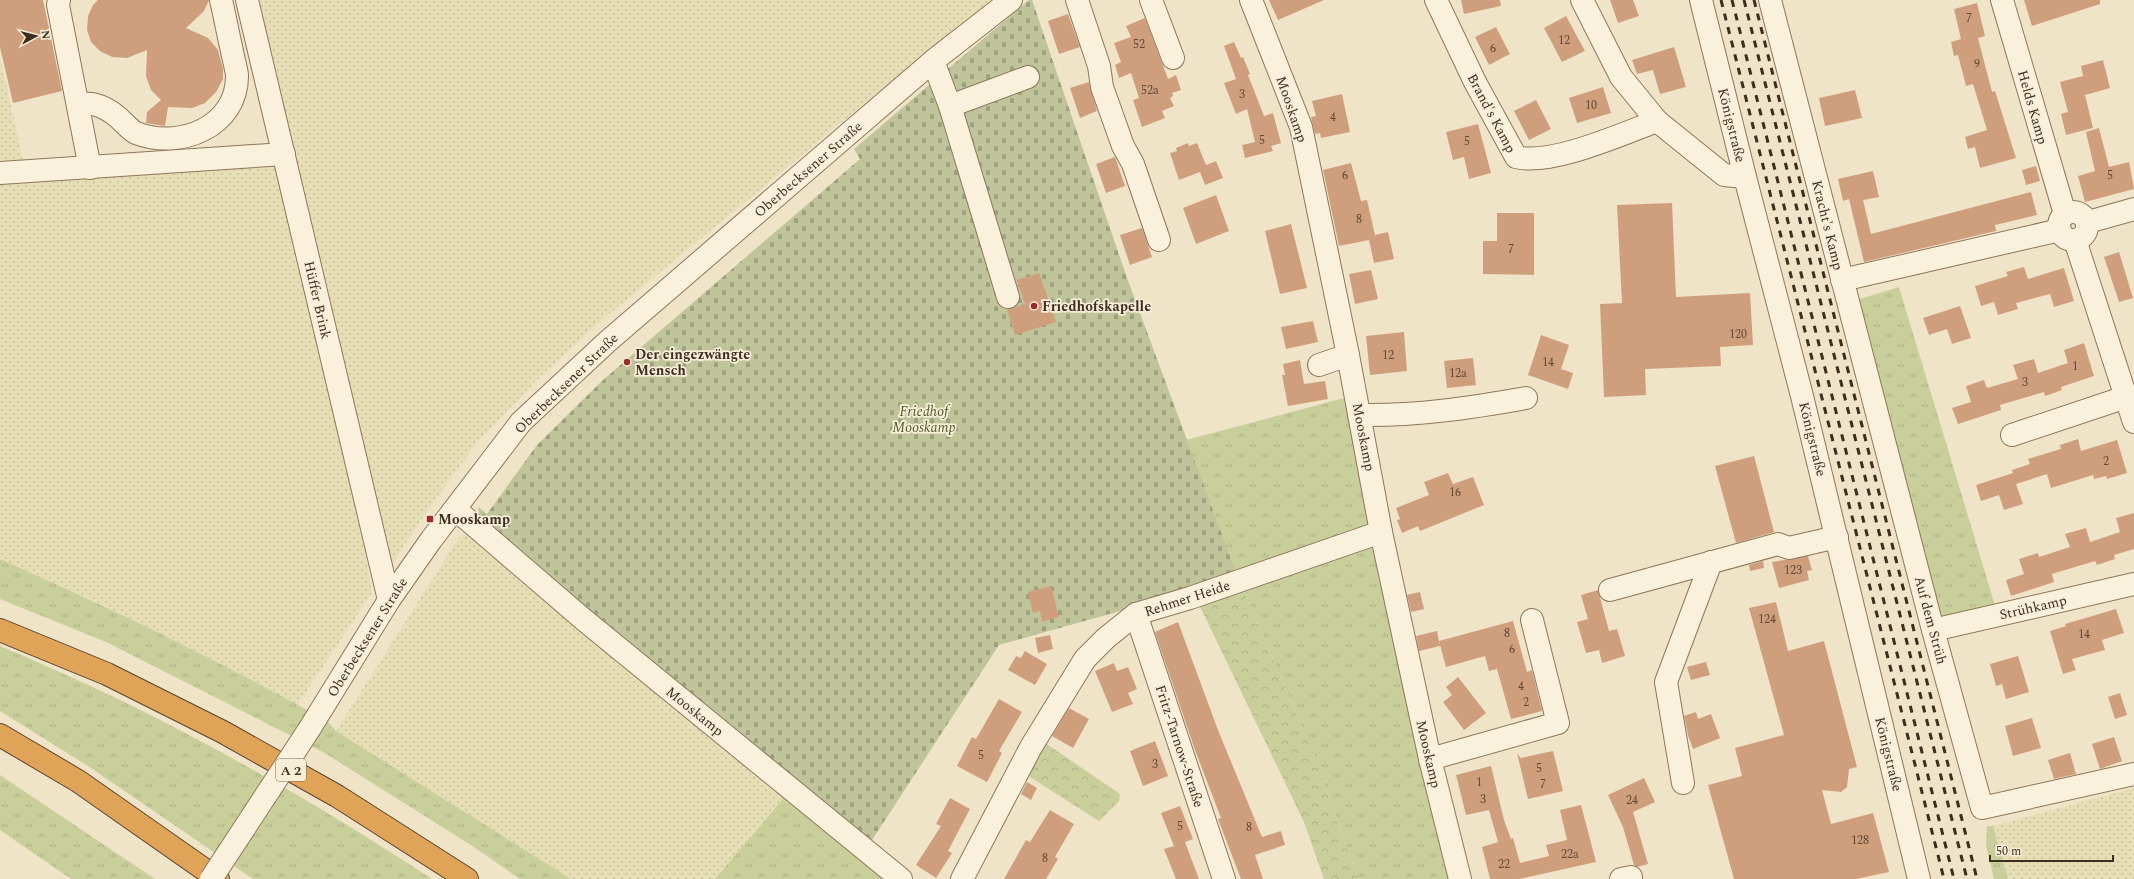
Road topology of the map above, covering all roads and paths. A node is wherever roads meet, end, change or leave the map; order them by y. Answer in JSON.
{"nodes":[{"id":1,"x":60,"y":0,"type":"edge"},
{"id":2,"x":221,"y":0,"type":"edge"},
{"id":3,"x":247,"y":0,"type":"edge"},
{"id":4,"x":1011,"y":0,"type":"edge"},
{"id":5,"x":1077,"y":0,"type":"edge"},
{"id":6,"x":1151,"y":0,"type":"edge"},
{"id":7,"x":1251,"y":0,"type":"edge"},
{"id":8,"x":1436,"y":0,"type":"edge"},
{"id":9,"x":1582,"y":0,"type":"edge"},
{"id":10,"x":1701,"y":0,"type":"edge"},
{"id":11,"x":1770,"y":0,"type":"edge"},
{"id":12,"x":2002,"y":0,"type":"edge"},
{"id":13,"x":1173,"y":58,"type":"dead end"},
{"id":14,"x":933,"y":61,"type":"junction"},
{"id":15,"x":1028,"y":77,"type":"dead end"},
{"id":16,"x":79,"y":105,"type":"junction"},
{"id":17,"x":950,"y":106,"type":"junction"},
{"id":18,"x":1657,"y":121,"type":"junction"},
{"id":19,"x":284,"y":154,"type":"junction"},
{"id":20,"x":90,"y":168,"type":"junction"},
{"id":21,"x":0,"y":173,"type":"edge"},
{"id":22,"x":1745,"y":177,"type":"junction"},
{"id":23,"x":2134,"y":209,"type":"edge"},
{"id":24,"x":2067,"y":228,"type":"junction"},
{"id":25,"x":1159,"y":240,"type":"dead end"},
{"id":26,"x":1842,"y":280,"type":"junction"},
{"id":27,"x":1008,"y":297,"type":"dead end"},
{"id":28,"x":1348,"y":355,"type":"junction"},
{"id":29,"x":1319,"y":365,"type":"dead end"},
{"id":30,"x":2126,"y":397,"type":"junction"},
{"id":31,"x":1526,"y":398,"type":"dead end"},
{"id":32,"x":1359,"y":415,"type":"junction"},
{"id":33,"x":2134,"y":422,"type":"edge"},
{"id":34,"x":2012,"y":435,"type":"dead end"},
{"id":35,"x":455,"y":509,"type":"junction"},
{"id":36,"x":1381,"y":532,"type":"junction"},
{"id":37,"x":1837,"y":537,"type":"junction"},
{"id":38,"x":1711,"y":562,"type":"junction"},
{"id":39,"x":2134,"y":584,"type":"edge"},
{"id":40,"x":1610,"y":590,"type":"dead end"},
{"id":41,"x":389,"y":600,"type":"junction"},
{"id":42,"x":1136,"y":614,"type":"junction"},
{"id":43,"x":1532,"y":620,"type":"dead end"},
{"id":44,"x":0,"y":630,"type":"edge"},
{"id":45,"x":1933,"y":630,"type":"junction"},
{"id":46,"x":0,"y":735,"type":"edge"},
{"id":47,"x":1430,"y":759,"type":"junction"},
{"id":48,"x":2134,"y":774,"type":"edge"},
{"id":49,"x":1683,"y":783,"type":"dead end"},
{"id":50,"x":211,"y":879,"type":"edge"},
{"id":51,"x":218,"y":879,"type":"edge"},
{"id":52,"x":467,"y":879,"type":"edge"},
{"id":53,"x":901,"y":879,"type":"edge"},
{"id":54,"x":962,"y":879,"type":"edge"},
{"id":55,"x":1224,"y":879,"type":"edge"},
{"id":56,"x":1460,"y":879,"type":"edge"},
{"id":57,"x":1919,"y":879,"type":"edge"}],
"edges":[{"from":1,"to":16,"type":"street"},
{"from":2,"to":16,"type":"street"},
{"from":3,"to":19,"type":"street","name":"Hüffer Brink"},
{"from":4,"to":14,"type":"street","name":"Oberbecksener Straße"},
{"from":5,"to":25,"type":"street"},
{"from":6,"to":13,"type":"street"},
{"from":7,"to":28,"type":"street","name":"Mooskamp"},
{"from":8,"to":18,"type":"street","name":"Brand's Kamp"},
{"from":9,"to":18,"type":"street"},
{"from":10,"to":22,"type":"street","name":"Königstraße"},
{"from":11,"to":26,"type":"street","name":"Kracht's Kamp"},
{"from":12,"to":24,"type":"street","name":"Helds Kamp"},
{"from":14,"to":17,"type":"street"},
{"from":14,"to":35,"type":"street","name":"Oberbecksener Straße"},
{"from":15,"to":17,"type":"street"},
{"from":16,"to":20,"type":"street"},
{"from":17,"to":27,"type":"street"},
{"from":18,"to":22,"type":"street"},
{"from":19,"to":20,"type":"street"},
{"from":19,"to":41,"type":"street","name":"Hüffer Brink"},
{"from":20,"to":21,"type":"street"},
{"from":22,"to":37,"type":"street","name":"Königstraße"},
{"from":23,"to":24,"type":"street","name":"Kracht's Kamp"},
{"from":24,"to":26,"type":"street","name":"Kracht's Kamp"},
{"from":24,"to":30,"type":"street","name":"Helds Kamp"},
{"from":26,"to":45,"type":"street","name":"Auf dem Strüh"},
{"from":28,"to":29,"type":"street"},
{"from":28,"to":32,"type":"street","name":"Mooskamp"},
{"from":30,"to":33,"type":"street","name":"Helds Kamp"},
{"from":30,"to":34,"type":"street"},
{"from":31,"to":32,"type":"street"},
{"from":32,"to":36,"type":"street","name":"Mooskamp"},
{"from":35,"to":41,"type":"street","name":"Oberbecksener Straße"},
{"from":35,"to":53,"type":"street","name":"Mooskamp"},
{"from":36,"to":42,"type":"street","name":"Rehmer Heide"},
{"from":36,"to":47,"type":"street","name":"Mooskamp"},
{"from":37,"to":38,"type":"street"},
{"from":37,"to":57,"type":"street","name":"Königstraße"},
{"from":38,"to":40,"type":"street"},
{"from":38,"to":49,"type":"street"},
{"from":39,"to":45,"type":"street","name":"Strühkamp"},
{"from":41,"to":50,"type":"street","name":"Oberbecksener Straße","bridge":true},
{"from":42,"to":54,"type":"street","name":"Rehmer Heide"},
{"from":42,"to":55,"type":"street","name":"Fritz-Tarnow-Straße"},
{"from":43,"to":47,"type":"street"},
{"from":44,"to":52,"type":"highway","number":"A 2"},
{"from":45,"to":48,"type":"street","name":"Auf dem Strüh"},
{"from":46,"to":51,"type":"highway"},
{"from":47,"to":56,"type":"street","name":"Mooskamp"}]}
